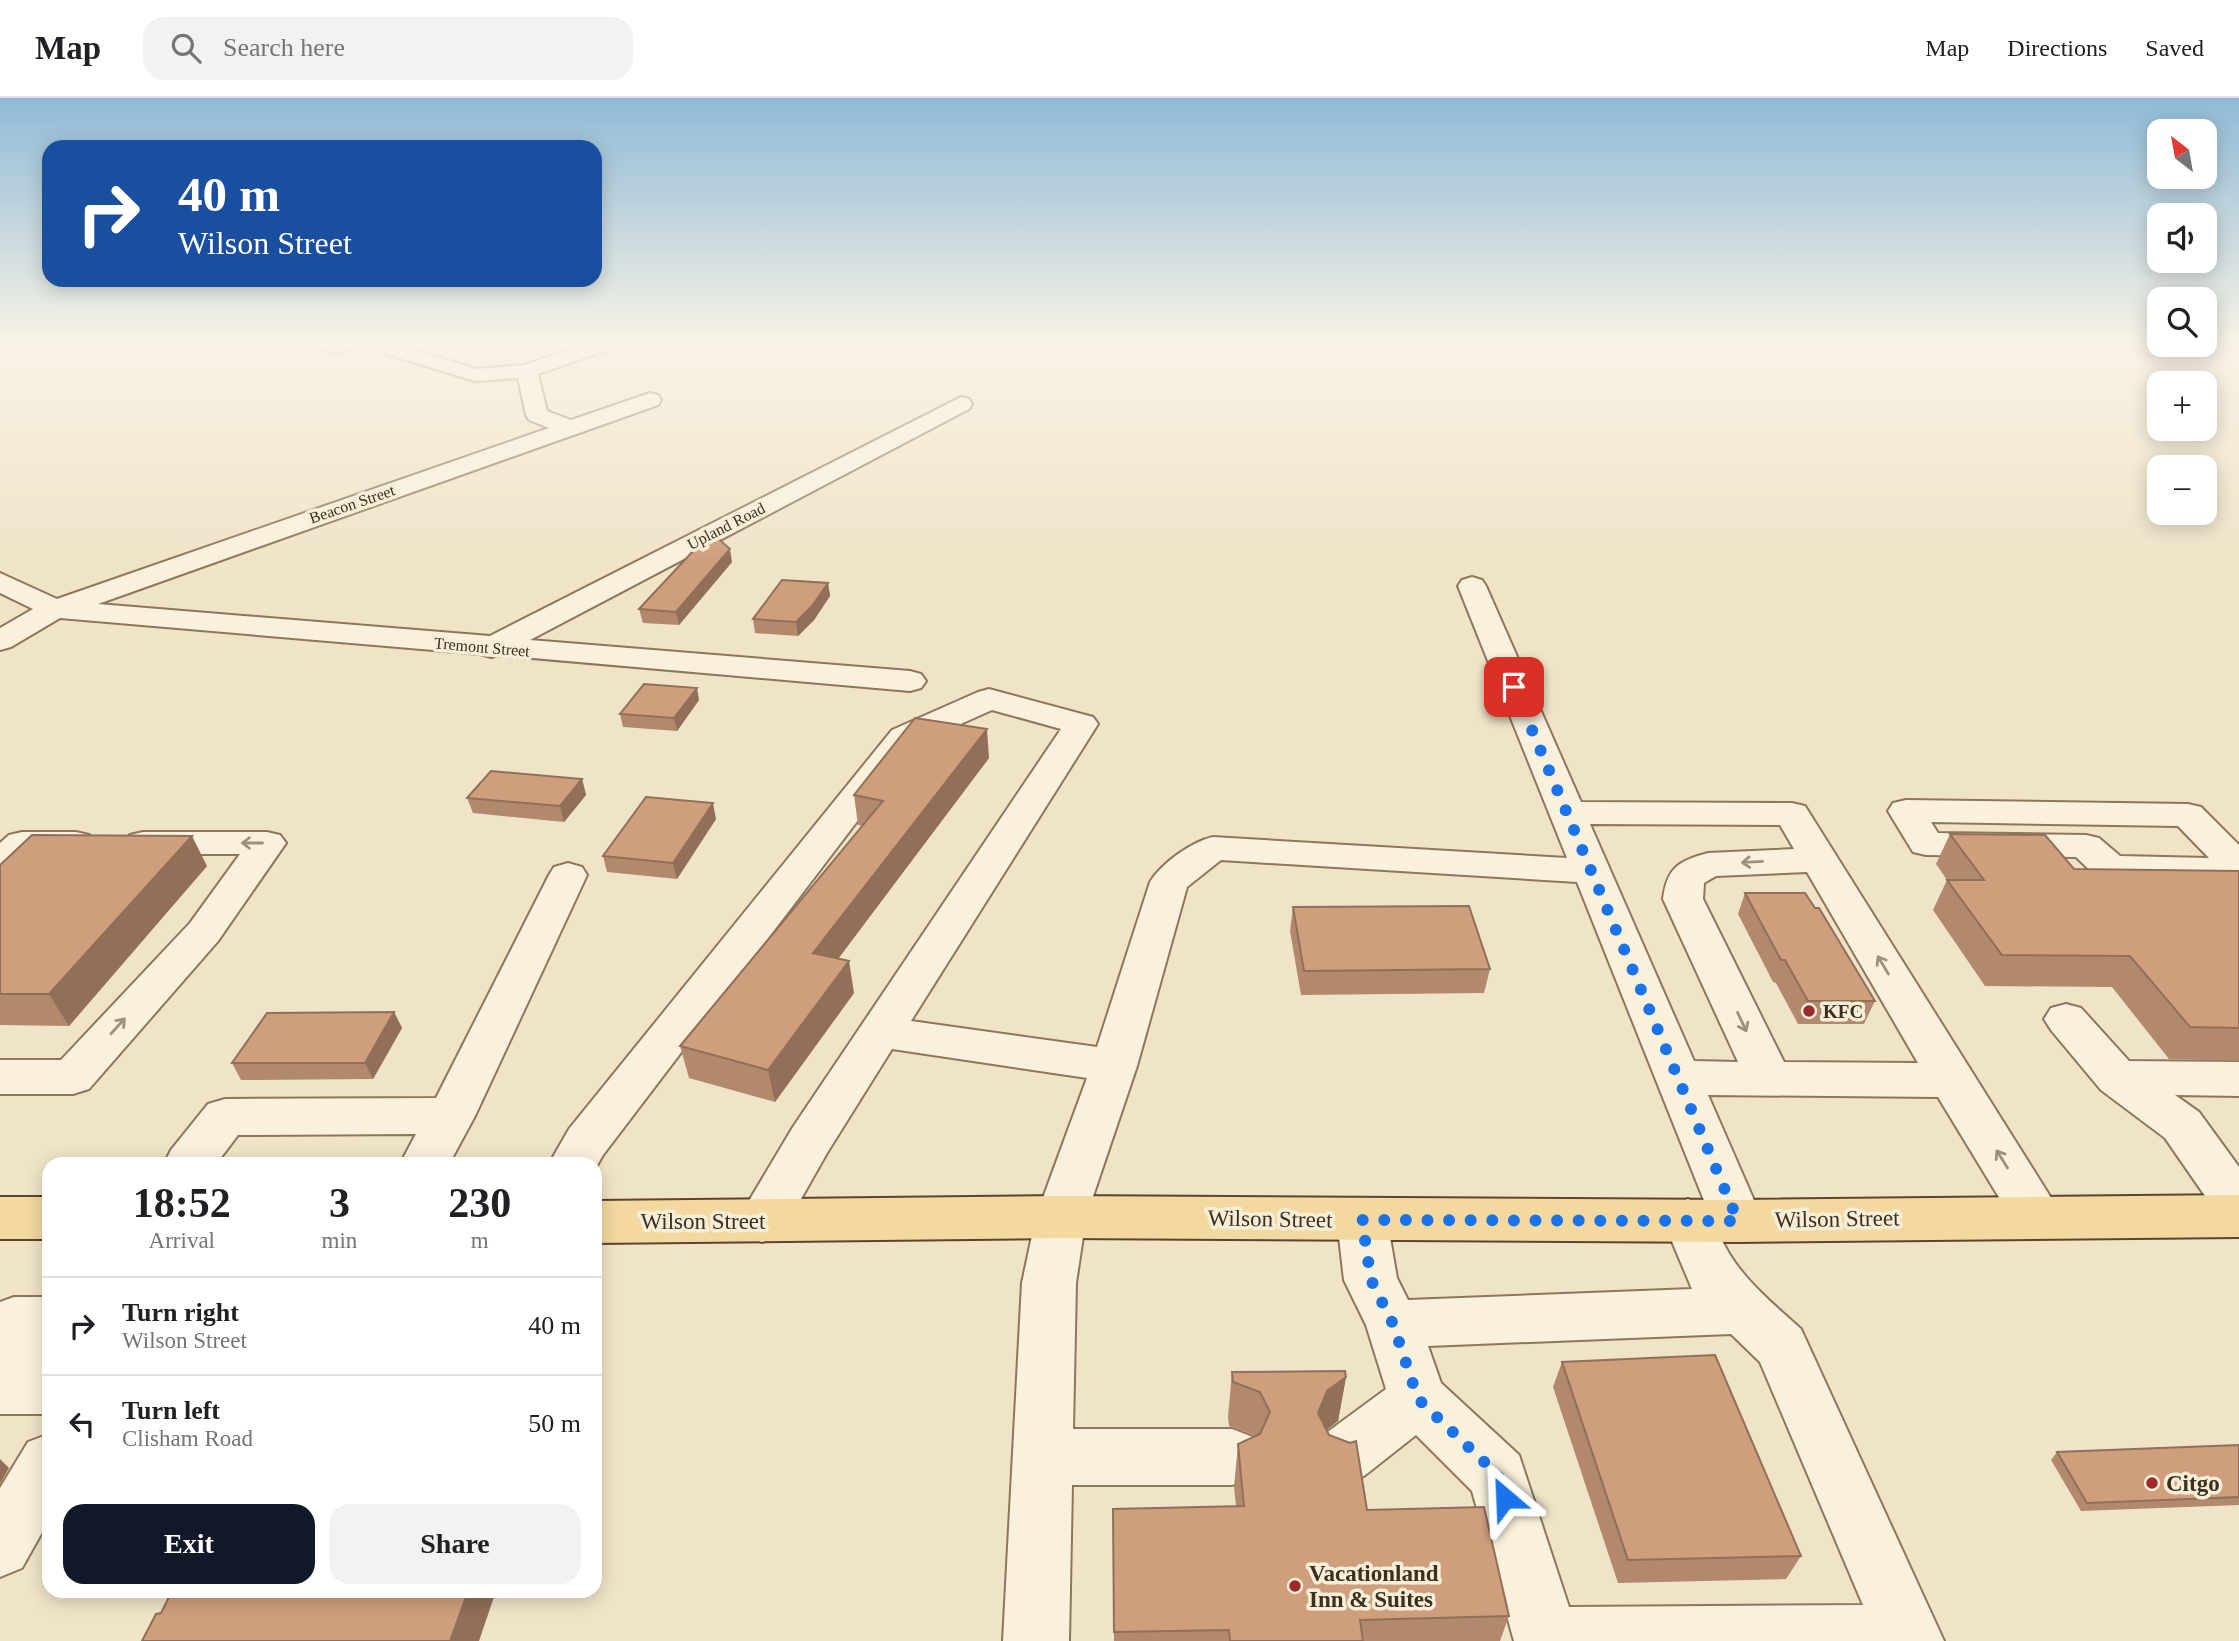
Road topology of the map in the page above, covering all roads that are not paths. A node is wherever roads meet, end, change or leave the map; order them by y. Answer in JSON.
{"nodes":[{"id":1,"x":542,"y":417,"type":"edge"},
{"id":2,"x":602,"y":417,"type":"edge"},
{"id":3,"x":936,"y":417,"type":"edge"},
{"id":4,"x":571,"y":428,"type":"junction"},
{"id":5,"x":0,"y":582,"type":"edge"},
{"id":6,"x":1472,"y":586,"type":"dead end"},
{"id":7,"x":55,"y":609,"type":"junction"},
{"id":8,"x":0,"y":641,"type":"edge"},
{"id":9,"x":491,"y":648,"type":"junction"},
{"id":10,"x":910,"y":681,"type":"dead end"},
{"id":11,"x":1567,"y":813,"type":"junction"},
{"id":12,"x":2054,"y":813,"type":"junction"},
{"id":13,"x":2086,"y":846,"type":"junction"},
{"id":14,"x":11,"y":853,"type":"edge"},
{"id":15,"x":1820,"y":860,"type":"junction"},
{"id":16,"x":2239,"y":868,"type":"edge"},
{"id":17,"x":1591,"y":871,"type":"junction"},
{"id":18,"x":568,"y":875,"type":"dead end"},
{"id":19,"x":2066,"y":1019,"type":"dead end"},
{"id":20,"x":880,"y":1032,"type":"junction"},
{"id":21,"x":1114,"y":1066,"type":"junction"},
{"id":22,"x":0,"y":1077,"type":"edge"},
{"id":23,"x":1678,"y":1078,"type":"junction"},
{"id":24,"x":1769,"y":1078,"type":"junction"},
{"id":25,"x":2117,"y":1078,"type":"junction"},
{"id":26,"x":2239,"y":1079,"type":"edge"},
{"id":27,"x":1951,"y":1080,"type":"junction"},
{"id":28,"x":450,"y":1116,"type":"junction"},
{"id":29,"x":194,"y":1157,"type":"edge"},
{"id":30,"x":428,"y":1157,"type":"edge"},
{"id":31,"x":577,"y":1157,"type":"edge"},
{"id":32,"x":2239,"y":1205,"type":"edge"},
{"id":33,"x":2239,"y":1216,"type":"edge"},
{"id":34,"x":1061,"y":1217,"type":"junction"},
{"id":35,"x":2038,"y":1217,"type":"junction"},
{"id":36,"x":0,"y":1218,"type":"edge"},
{"id":37,"x":42,"y":1218,"type":"edge"},
{"id":38,"x":1362,"y":1220,"type":"junction"},
{"id":39,"x":1713,"y":1220,"type":"junction"},
{"id":40,"x":762,"y":1221,"type":"junction"},
{"id":41,"x":602,"y":1222,"type":"edge"},
{"id":42,"x":1743,"y":1310,"type":"junction"},
{"id":43,"x":1393,"y":1324,"type":"junction"},
{"id":44,"x":0,"y":1388,"type":"edge"},
{"id":45,"x":42,"y":1388,"type":"edge"},
{"id":46,"x":1418,"y":1399,"type":"junction"},
{"id":47,"x":1343,"y":1455,"type":"edge"},
{"id":48,"x":1043,"y":1457,"type":"junction"},
{"id":49,"x":1232,"y":1458,"type":"dead end"},
{"id":50,"x":42,"y":1474,"type":"edge"},
{"id":51,"x":0,"y":1546,"type":"edge"},
{"id":52,"x":1910,"y":1639,"type":"edge"},
{"id":53,"x":1547,"y":1640,"type":"edge"},
{"id":54,"x":1036,"y":1641,"type":"edge"}],
"edges":[{"from":1,"to":4,"type":"street"},
{"from":2,"to":4,"type":"street","name":"Beacon Street"},
{"from":3,"to":9,"type":"street","name":"Upland Road"},
{"from":4,"to":7,"type":"street","name":"Beacon Street"},
{"from":5,"to":7,"type":"street"},
{"from":6,"to":11,"type":"street"},
{"from":7,"to":8,"type":"street","name":"Beacon Street"},
{"from":7,"to":9,"type":"street","name":"Tremont Street"},
{"from":9,"to":10,"type":"street","name":"Tremont Street"},
{"from":11,"to":15,"type":"street"},
{"from":11,"to":17,"type":"street"},
{"from":12,"to":13,"type":"street"},
{"from":12,"to":13,"type":"street"},
{"from":12,"to":16,"type":"street"},
{"from":13,"to":16,"type":"street"},
{"from":22,"to":14,"type":"street","one_way":true},
{"from":15,"to":24,"type":"street","one_way":true},
{"from":27,"to":15,"type":"street","one_way":true},
{"from":17,"to":21,"type":"street"},
{"from":17,"to":23,"type":"street"},
{"from":18,"to":28,"type":"street"},
{"from":19,"to":25,"type":"street"},
{"from":20,"to":21,"type":"street"},
{"from":20,"to":31,"type":"street"},
{"from":20,"to":40,"type":"street"},
{"from":21,"to":34,"type":"street"},
{"from":23,"to":24,"type":"street"},
{"from":23,"to":39,"type":"street"},
{"from":24,"to":27,"type":"street"},
{"from":25,"to":26,"type":"street"},
{"from":25,"to":32,"type":"street"},
{"from":35,"to":27,"type":"street","one_way":true},
{"from":28,"to":29,"type":"street"},
{"from":28,"to":30,"type":"street"},
{"from":33,"to":35,"type":"main road","name":"Wilson Street"},
{"from":34,"to":38,"type":"main road","name":"Wilson Street"},
{"from":34,"to":40,"type":"main road","name":"Wilson Street"},
{"from":34,"to":48,"type":"street"},
{"from":35,"to":39,"type":"main road","name":"Wilson Street"},
{"from":36,"to":37,"type":"main road"},
{"from":38,"to":39,"type":"main road","name":"Wilson Street"},
{"from":38,"to":43,"type":"street"},
{"from":39,"to":42,"type":"street"},
{"from":40,"to":41,"type":"main road","name":"Wilson Street"},
{"from":42,"to":43,"type":"street"},
{"from":42,"to":52,"type":"street"},
{"from":43,"to":46,"type":"street"},
{"from":44,"to":45,"type":"street"},
{"from":46,"to":47,"type":"street"},
{"from":46,"to":53,"type":"street"},
{"from":48,"to":49,"type":"street"},
{"from":48,"to":54,"type":"street"},
{"from":50,"to":51,"type":"street"},
{"from":52,"to":53,"type":"street"}]}
